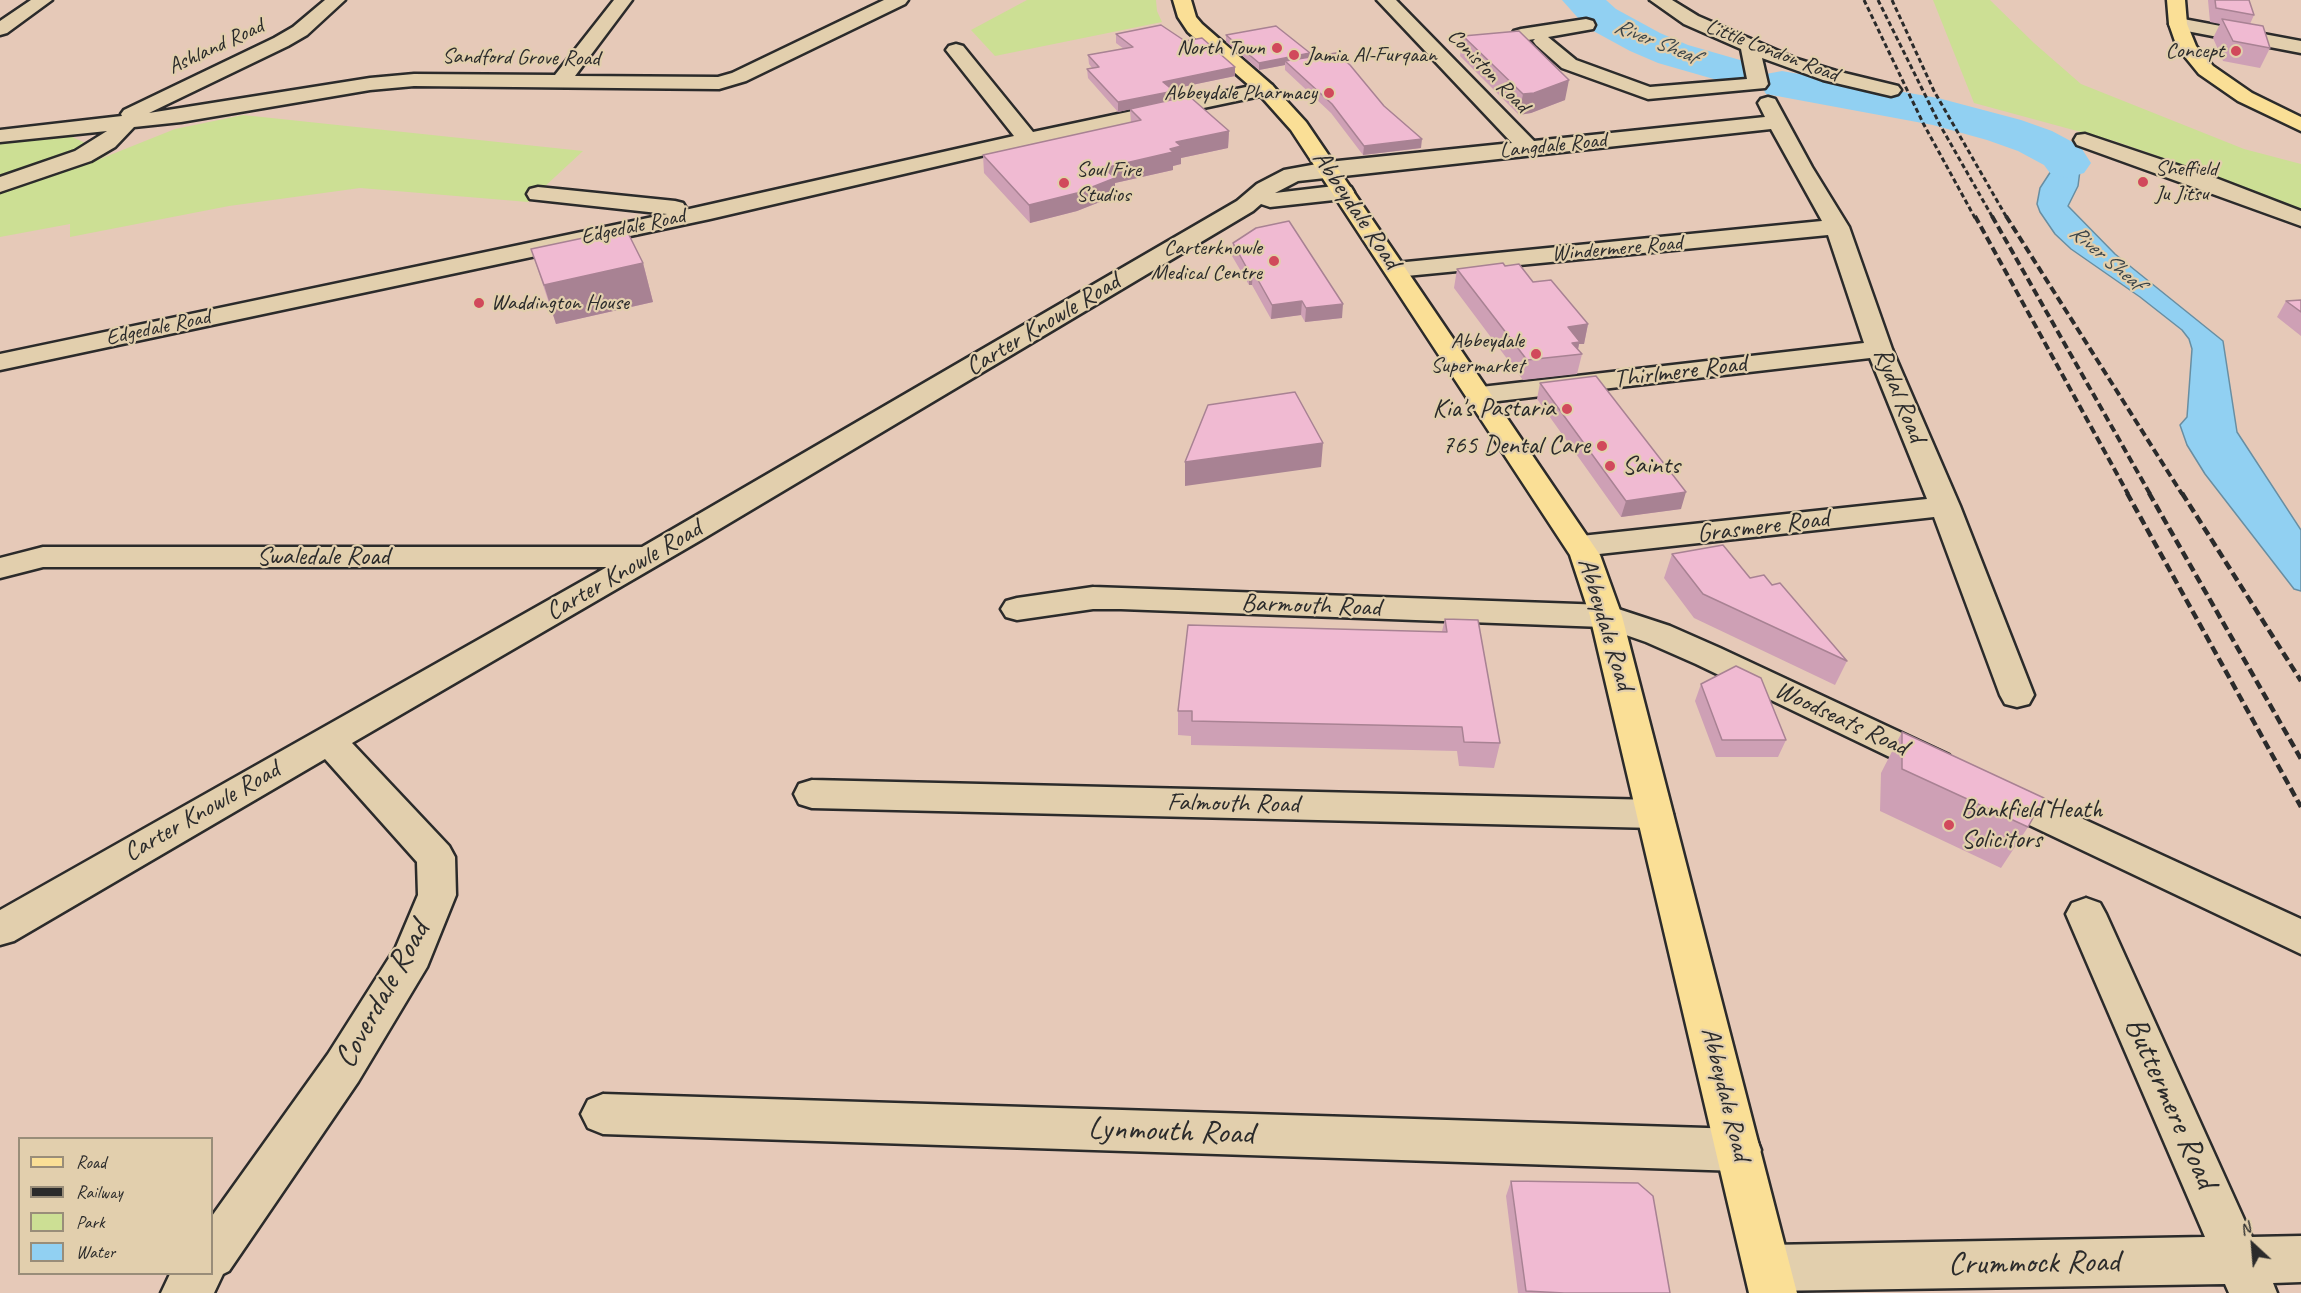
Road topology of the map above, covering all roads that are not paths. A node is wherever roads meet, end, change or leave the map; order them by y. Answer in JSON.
{"nodes":[{"id":1,"x":43,"y":0,"type":"edge"},
{"id":2,"x":336,"y":0,"type":"edge"},
{"id":3,"x":623,"y":0,"type":"edge"},
{"id":4,"x":899,"y":0,"type":"edge"},
{"id":5,"x":1182,"y":0,"type":"edge"},
{"id":6,"x":1386,"y":0,"type":"edge"},
{"id":7,"x":1659,"y":0,"type":"edge"},
{"id":8,"x":2176,"y":0,"type":"edge"},
{"id":9,"x":2178,"y":24,"type":"junction"},
{"id":10,"x":1586,"y":25,"type":"dead end"},
{"id":11,"x":0,"y":29,"type":"edge"},
{"id":12,"x":1504,"y":38,"type":"edge"},
{"id":13,"x":1543,"y":40,"type":"dead end"},
{"id":14,"x":1457,"y":45,"type":"dead end"},
{"id":15,"x":1750,"y":47,"type":"junction"},
{"id":16,"x":2301,"y":47,"type":"edge"},
{"id":17,"x":1433,"y":48,"type":"junction"},
{"id":18,"x":956,"y":50,"type":"dead end"},
{"id":19,"x":560,"y":82,"type":"junction"},
{"id":20,"x":1265,"y":89,"type":"junction"},
{"id":21,"x":1891,"y":90,"type":"dead end"},
{"id":22,"x":1773,"y":112,"type":"joint"},
{"id":23,"x":118,"y":124,"type":"junction"},
{"id":24,"x":2301,"y":125,"type":"edge"},
{"id":25,"x":0,"y":136,"type":"edge"},
{"id":26,"x":1028,"y":139,"type":"junction"},
{"id":27,"x":2085,"y":140,"type":"dead end"},
{"id":28,"x":1530,"y":149,"type":"junction"},
{"id":29,"x":1328,"y":169,"type":"junction"},
{"id":30,"x":0,"y":185,"type":"edge"},
{"id":31,"x":1343,"y":192,"type":"junction"},
{"id":32,"x":538,"y":194,"type":"dead end"},
{"id":33,"x":1245,"y":206,"type":"junction"},
{"id":34,"x":710,"y":212,"type":"junction"},
{"id":35,"x":2301,"y":219,"type":"edge"},
{"id":36,"x":1837,"y":227,"type":"junction"},
{"id":37,"x":1396,"y":270,"type":"junction"},
{"id":38,"x":1879,"y":349,"type":"junction"},
{"id":39,"x":0,"y":362,"type":"edge"},
{"id":40,"x":1481,"y":395,"type":"junction"},
{"id":41,"x":1945,"y":506,"type":"junction"},
{"id":42,"x":1581,"y":546,"type":"junction"},
{"id":43,"x":648,"y":557,"type":"junction"},
{"id":44,"x":0,"y":568,"type":"edge"},
{"id":45,"x":1017,"y":609,"type":"dead end"},
{"id":46,"x":1606,"y":616,"type":"junction"},
{"id":47,"x":2017,"y":695,"type":"dead end"},
{"id":48,"x":328,"y":740,"type":"junction"},
{"id":49,"x":812,"y":794,"type":"dead end"},
{"id":50,"x":1655,"y":814,"type":"junction"},
{"id":51,"x":2086,"y":914,"type":"dead end"},
{"id":52,"x":0,"y":929,"type":"edge"},
{"id":53,"x":2287,"y":931,"type":"edge"},
{"id":54,"x":603,"y":1114,"type":"dead end"},
{"id":55,"x":1739,"y":1150,"type":"junction"},
{"id":56,"x":213,"y":1254,"type":"edge"},
{"id":57,"x":2301,"y":1259,"type":"edge"},
{"id":58,"x":198,"y":1275,"type":"edge"},
{"id":59,"x":2247,"y":1277,"type":"edge"},
{"id":60,"x":1770,"y":1280,"type":"edge"},
{"id":61,"x":185,"y":1293,"type":"edge"}],
"edges":[{"from":1,"to":11,"type":"street"},
{"from":2,"to":23,"type":"street","name":"Ashland Road"},
{"from":3,"to":19,"type":"street"},
{"from":4,"to":19,"type":"street","name":"Sandford Grove Road"},
{"from":5,"to":20,"type":"main road","name":"Abbeydale Road"},
{"from":6,"to":17,"type":"street","name":"Coniston Road"},
{"from":7,"to":15,"type":"street","name":"Little London Road"},
{"from":8,"to":9,"type":"main road"},
{"from":9,"to":16,"type":"street"},
{"from":9,"to":24,"type":"main road"},
{"from":10,"to":12,"type":"street"},
{"from":13,"to":15,"type":"street"},
{"from":14,"to":17,"type":"street"},
{"from":15,"to":21,"type":"street","name":"Little London Road"},
{"from":17,"to":28,"type":"street","name":"Coniston Road"},
{"from":18,"to":26,"type":"street"},
{"from":19,"to":23,"type":"street","name":"Sandford Grove Road"},
{"from":20,"to":26,"type":"street","name":"Edgedale Road"},
{"from":20,"to":29,"type":"main road","name":"Abbeydale Road"},
{"from":22,"to":28,"type":"street","name":"Langdale Road"},
{"from":22,"to":36,"type":"street","name":"Rydal Road"},
{"from":23,"to":25,"type":"street","name":"Sandford Grove Road"},
{"from":23,"to":30,"type":"street"},
{"from":26,"to":34,"type":"street","name":"Edgedale Road"},
{"from":27,"to":35,"type":"street"},
{"from":28,"to":29,"type":"street","name":"Langdale Road"},
{"from":29,"to":31,"type":"main road","name":"Abbeydale Road"},
{"from":29,"to":33,"type":"street","name":"Carter Knowle Road"},
{"from":31,"to":33,"type":"street","name":"Carter Knowle Road"},
{"from":31,"to":37,"type":"main road","name":"Abbeydale Road"},
{"from":32,"to":34,"type":"street"},
{"from":33,"to":43,"type":"street","name":"Carter Knowle Road"},
{"from":34,"to":39,"type":"street","name":"Edgedale Road"},
{"from":36,"to":37,"type":"street","name":"Windermere Road"},
{"from":36,"to":38,"type":"street","name":"Rydal Road"},
{"from":37,"to":40,"type":"main road","name":"Abbeydale Road"},
{"from":38,"to":40,"type":"street","name":"Thirlmere Road"},
{"from":38,"to":41,"type":"street","name":"Rydal Road"},
{"from":40,"to":42,"type":"main road","name":"Abbeydale Road"},
{"from":41,"to":42,"type":"street","name":"Grasmere Road"},
{"from":41,"to":47,"type":"street","name":"Rydal Road"},
{"from":42,"to":46,"type":"main road","name":"Abbeydale Road"},
{"from":43,"to":44,"type":"street","name":"Swaledale Road"},
{"from":43,"to":48,"type":"street","name":"Carter Knowle Road"},
{"from":45,"to":46,"type":"street","name":"Barmouth Road"},
{"from":46,"to":50,"type":"main road","name":"Abbeydale Road"},
{"from":46,"to":53,"type":"street","name":"Woodseats Road"},
{"from":48,"to":52,"type":"street","name":"Carter Knowle Road"},
{"from":48,"to":56,"type":"street","name":"Coverdale Road"},
{"from":49,"to":50,"type":"street","name":"Falmouth Road"},
{"from":50,"to":55,"type":"main road","name":"Abbeydale Road"},
{"from":51,"to":59,"type":"street","name":"Buttermere Road"},
{"from":54,"to":55,"type":"street","name":"Lynmouth Road"},
{"from":55,"to":60,"type":"main road","name":"Abbeydale Road"},
{"from":57,"to":59,"type":"street","name":"Crummock Road"},
{"from":58,"to":61,"type":"street"},
{"from":59,"to":60,"type":"street","name":"Crummock Road"}]}
